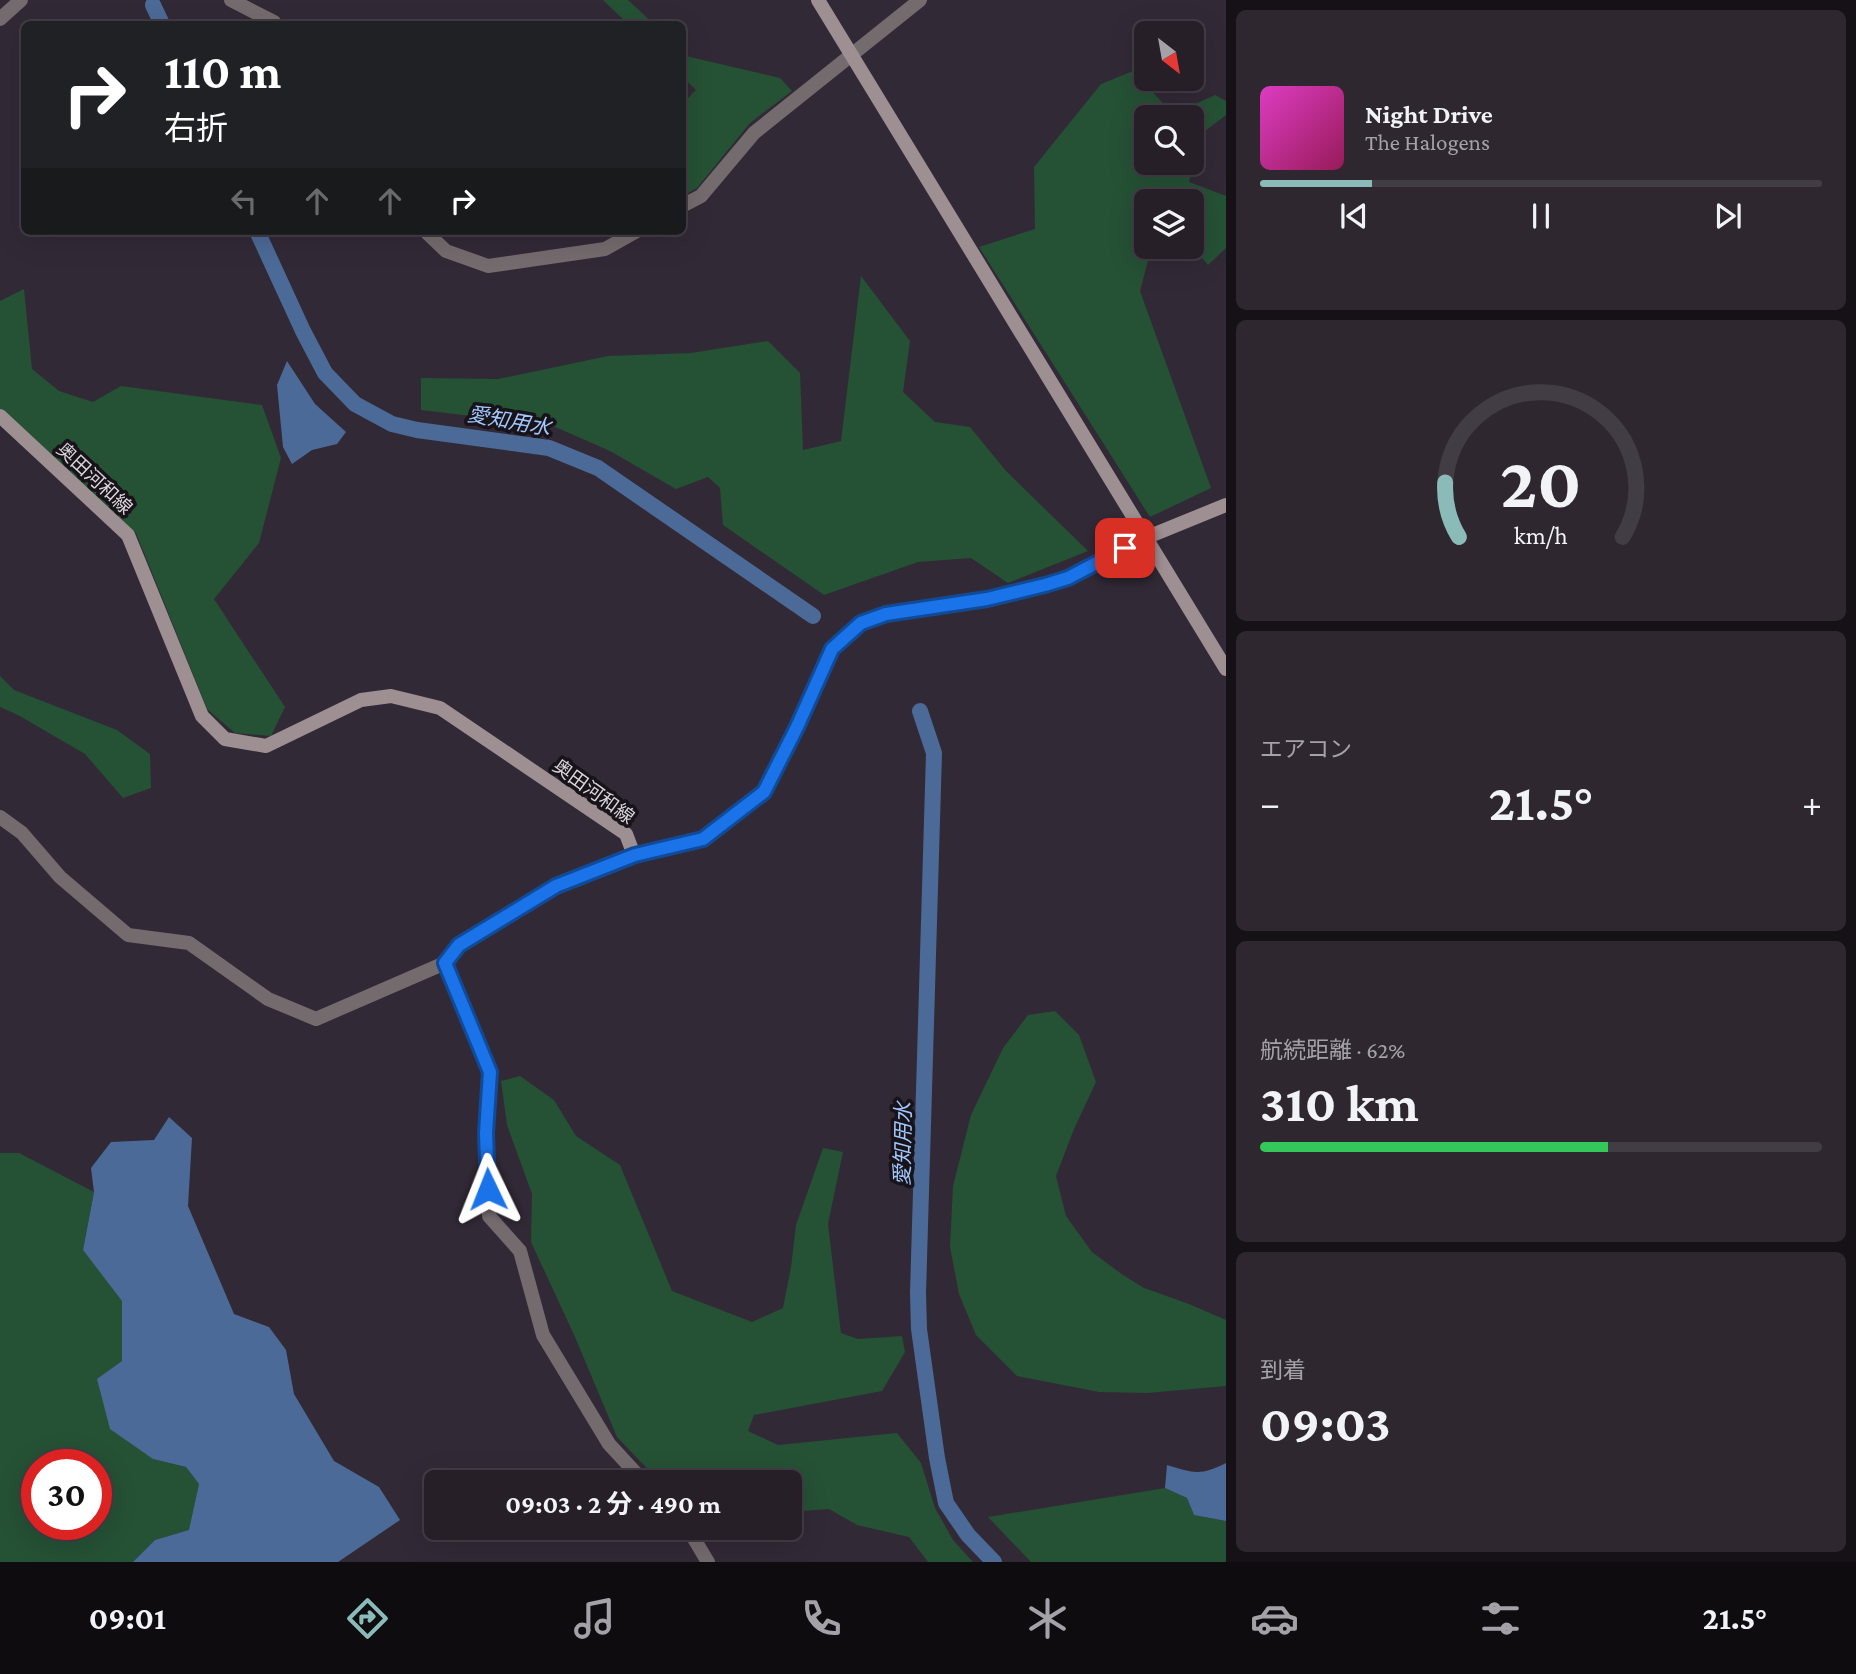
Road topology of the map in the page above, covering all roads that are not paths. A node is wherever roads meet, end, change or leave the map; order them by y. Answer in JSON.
{"nodes":[{"id":1,"x":21,"y":0,"type":"edge"},
{"id":2,"x":231,"y":0,"type":"edge"},
{"id":3,"x":818,"y":0,"type":"edge"},
{"id":4,"x":920,"y":0,"type":"edge"},
{"id":5,"x":0,"y":19,"type":"edge"},
{"id":6,"x":272,"y":21,"type":"edge"},
{"id":7,"x":851,"y":54,"type":"junction"},
{"id":8,"x":686,"y":204,"type":"edge"},
{"id":9,"x":429,"y":235,"type":"edge"},
{"id":10,"x":630,"y":235,"type":"edge"},
{"id":11,"x":0,"y":416,"type":"edge"},
{"id":12,"x":1226,"y":505,"type":"edge"},
{"id":13,"x":1145,"y":538,"type":"junction"},
{"id":14,"x":1226,"y":669,"type":"edge"},
{"id":15,"x":0,"y":817,"type":"edge"},
{"id":16,"x":635,"y":855,"type":"junction"},
{"id":17,"x":445,"y":963,"type":"junction"},
{"id":18,"x":633,"y":1470,"type":"edge"},
{"id":19,"x":695,"y":1540,"type":"edge"},
{"id":20,"x":708,"y":1562,"type":"edge"}],
"edges":[{"from":1,"to":5,"type":"street"},
{"from":2,"to":6,"type":"street"},
{"from":3,"to":7,"type":"main road"},
{"from":4,"to":7,"type":"street"},
{"from":7,"to":8,"type":"street"},
{"from":7,"to":13,"type":"main road"},
{"from":9,"to":10,"type":"street"},
{"from":11,"to":16,"type":"main road","name":"奥田河和線"},
{"from":12,"to":13,"type":"main road","name":"奥田河和線"},
{"from":13,"to":14,"type":"main road"},
{"from":13,"to":16,"type":"main road","name":"奥田河和線"},
{"from":15,"to":17,"type":"street"},
{"from":16,"to":17,"type":"street"},
{"from":17,"to":18,"type":"street"},
{"from":19,"to":20,"type":"street"}]}
